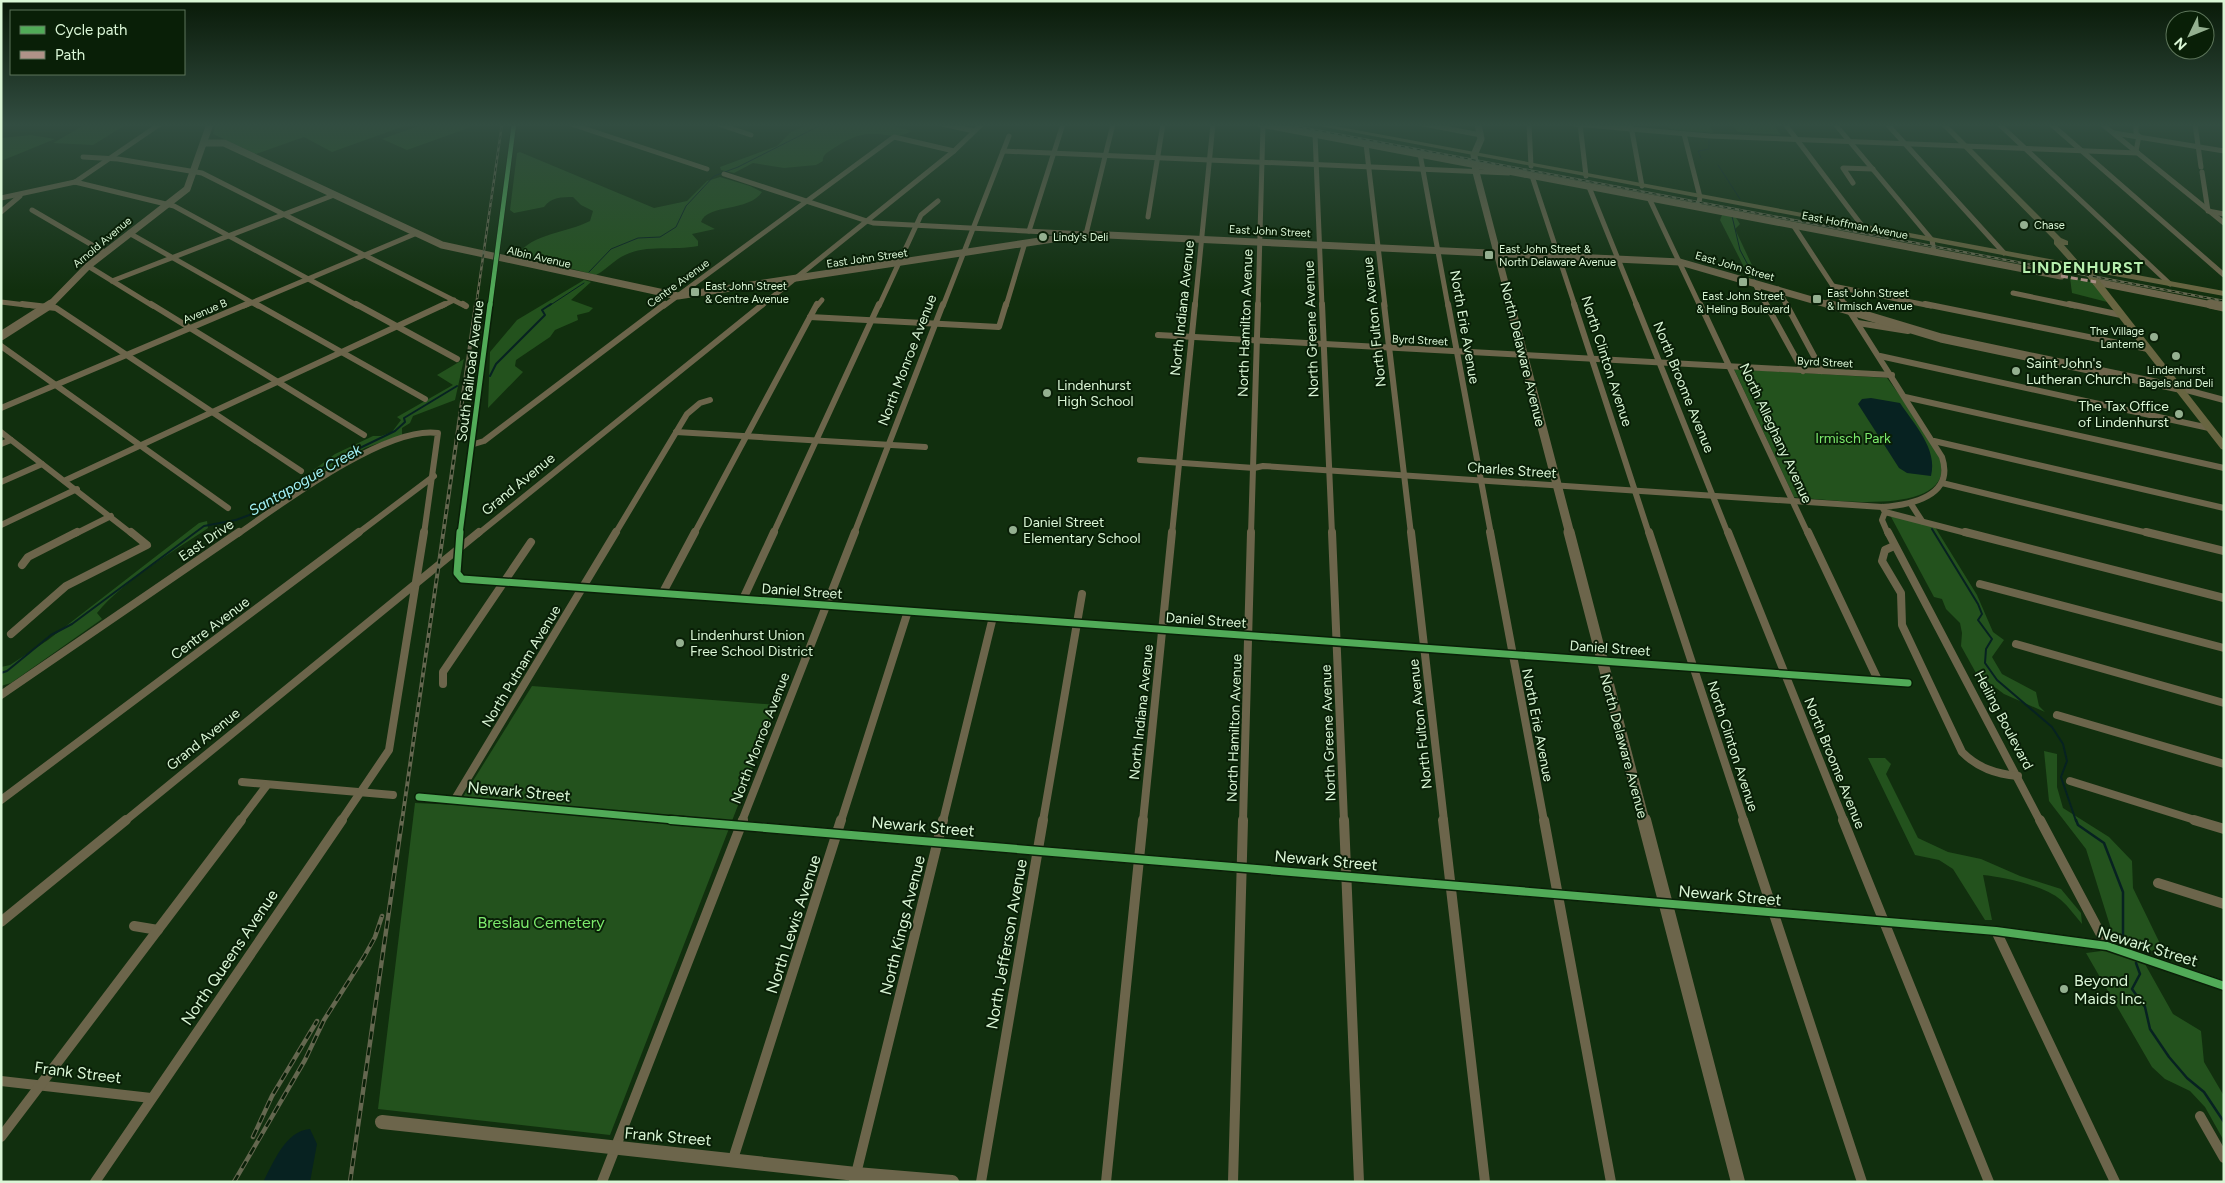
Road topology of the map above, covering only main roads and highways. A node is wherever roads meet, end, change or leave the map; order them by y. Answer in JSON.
{"nodes":[{"id":1,"x":1604,"y":179,"type":"edge"},
{"id":2,"x":1999,"y":179,"type":"edge"},
{"id":3,"x":2085,"y":268,"type":"junction"},
{"id":4,"x":2224,"y":294,"type":"edge"},
{"id":5,"x":2224,"y":448,"type":"edge"}],
"edges":[{"from":1,"to":3,"type":"main road","name":"East Hoffman Avenue"},
{"from":2,"to":3,"type":"main road"},
{"from":3,"to":4,"type":"main road","name":"East Hoffman Avenue"},
{"from":3,"to":5,"type":"main road"}]}
